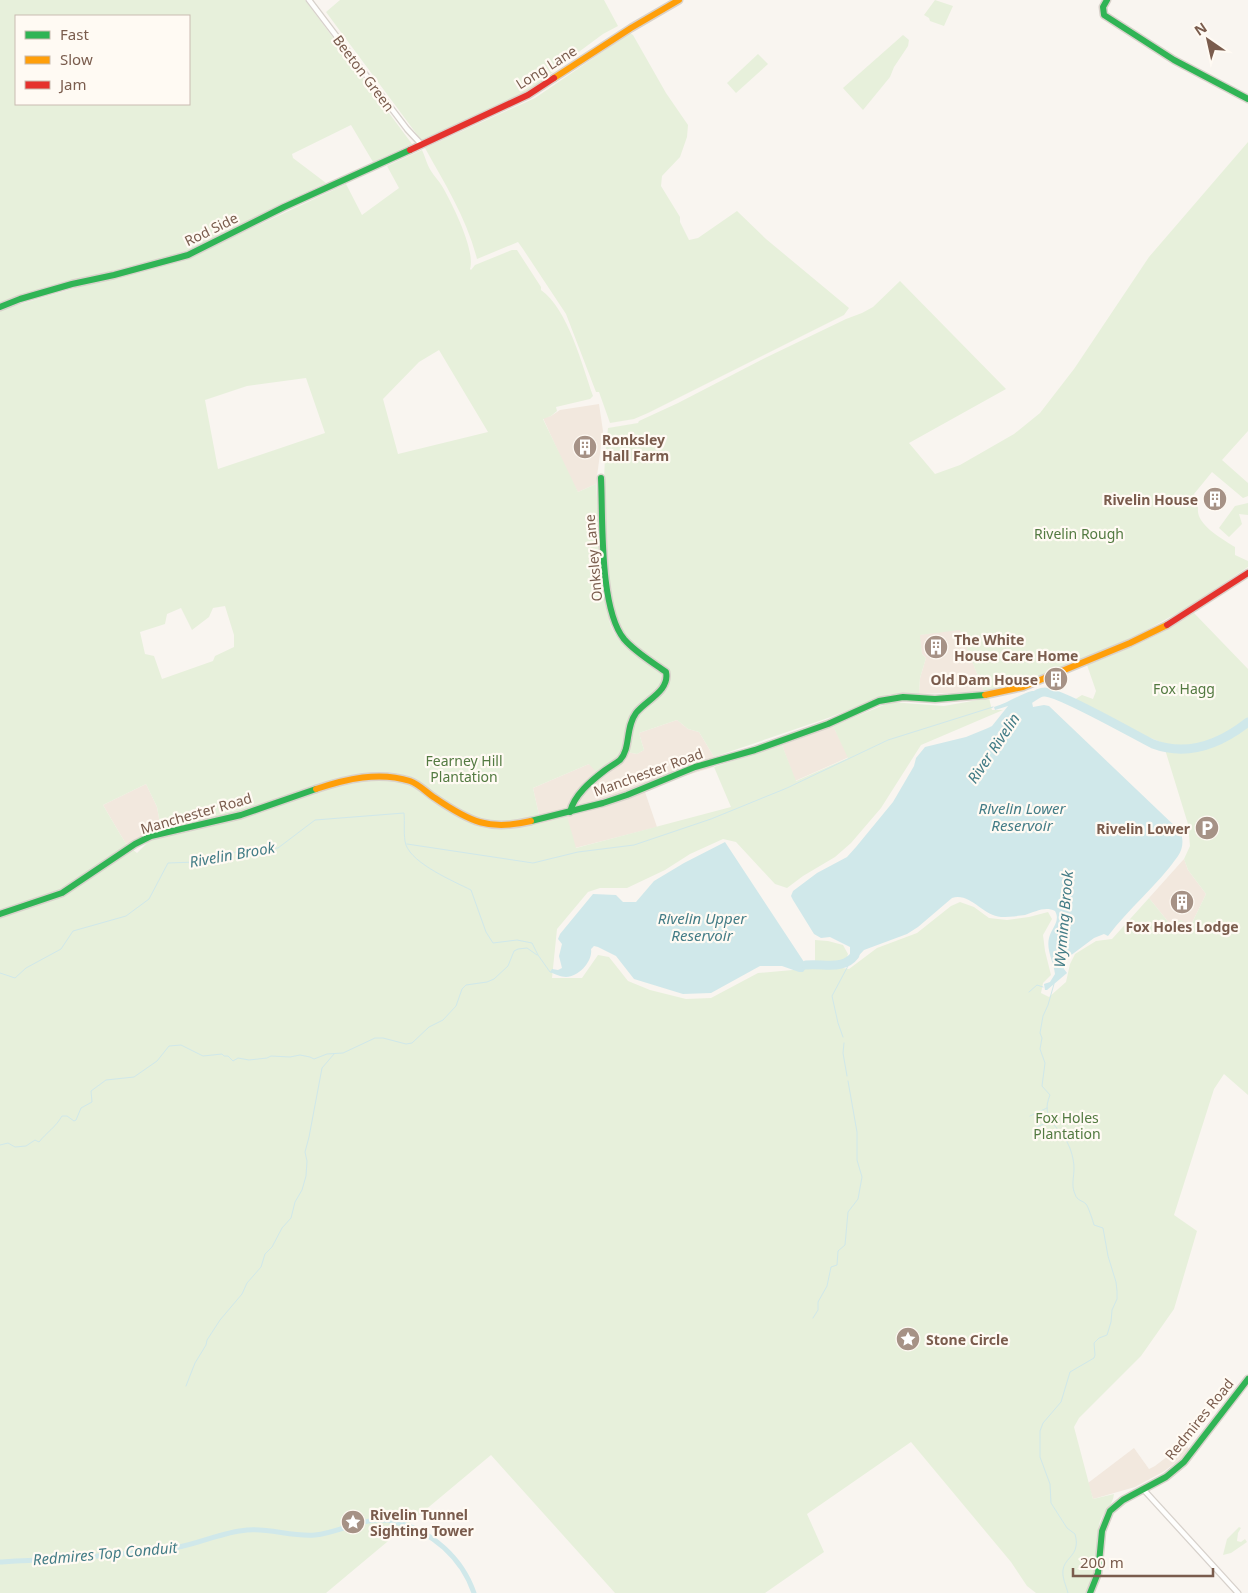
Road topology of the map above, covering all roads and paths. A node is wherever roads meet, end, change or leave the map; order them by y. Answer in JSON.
{"nodes":[{"id":1,"x":309,"y":0,"type":"edge"},
{"id":2,"x":679,"y":0,"type":"edge"},
{"id":3,"x":1107,"y":0,"type":"edge"},
{"id":4,"x":1248,"y":99,"type":"edge"},
{"id":5,"x":421,"y":144,"type":"junction"},
{"id":6,"x":0,"y":307,"type":"edge"},
{"id":7,"x":600,"y":478,"type":"dead end"},
{"id":8,"x":1248,"y":572,"type":"edge"},
{"id":9,"x":570,"y":812,"type":"junction"},
{"id":10,"x":0,"y":914,"type":"edge"},
{"id":11,"x":1248,"y":1379,"type":"edge"},
{"id":12,"x":1143,"y":1489,"type":"junction"},
{"id":13,"x":1090,"y":1593,"type":"edge"},
{"id":14,"x":1238,"y":1593,"type":"edge"}],
"edges":[{"from":1,"to":5,"type":"street","name":"Beeton Green"},
{"from":2,"to":5,"type":"street","name":"Long Lane"},
{"from":3,"to":4,"type":"street"},
{"from":5,"to":6,"type":"street","name":"Rod Side"},
{"from":7,"to":9,"type":"street","name":"Onksley Lane"},
{"from":8,"to":9,"type":"street","name":"Manchester Road"},
{"from":9,"to":10,"type":"street","name":"Manchester Road"},
{"from":11,"to":12,"type":"street","name":"Redmires Road"},
{"from":12,"to":13,"type":"street","name":"Redmires Road"},
{"from":12,"to":14,"type":"street"}]}
